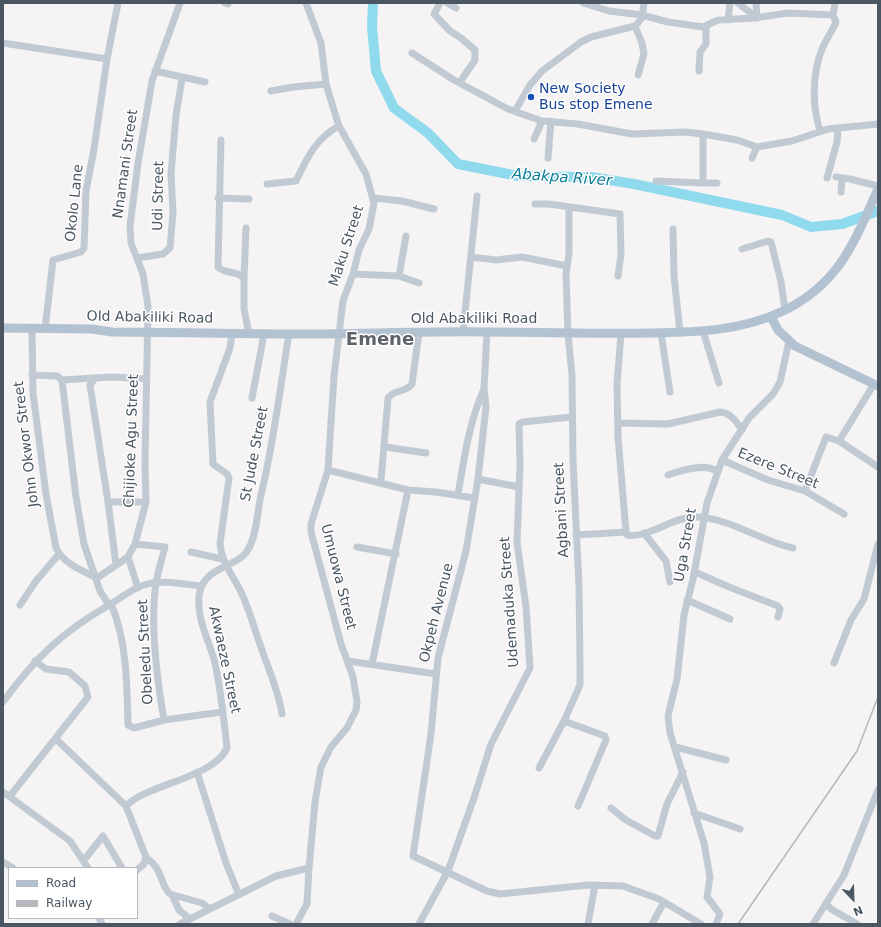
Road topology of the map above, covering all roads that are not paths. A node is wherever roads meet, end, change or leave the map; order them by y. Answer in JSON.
{"nodes":[{"id":1,"x":118,"y":3,"type":"edge"},
{"id":2,"x":180,"y":3,"type":"edge"},
{"id":3,"x":306,"y":3,"type":"edge"},
{"id":4,"x":440,"y":3,"type":"edge"},
{"id":5,"x":447,"y":3,"type":"edge"},
{"id":6,"x":582,"y":3,"type":"edge"},
{"id":7,"x":644,"y":3,"type":"edge"},
{"id":8,"x":730,"y":3,"type":"edge"},
{"id":9,"x":738,"y":3,"type":"edge"},
{"id":10,"x":756,"y":3,"type":"edge"},
{"id":11,"x":835,"y":3,"type":"edge"},
{"id":12,"x":456,"y":8,"type":"dead end"},
{"id":13,"x":642,"y":15,"type":"junction"},
{"id":14,"x":833,"y":15,"type":"junction"},
{"id":15,"x":757,"y":18,"type":"junction"},
{"id":16,"x":728,"y":20,"type":"junction"},
{"id":17,"x":635,"y":26,"type":"junction"},
{"id":18,"x":706,"y":26,"type":"junction"},
{"id":19,"x":3,"y":43,"type":"edge"},
{"id":20,"x":412,"y":52,"type":"dead end"},
{"id":21,"x":107,"y":58,"type":"junction"},
{"id":22,"x":155,"y":71,"type":"junction"},
{"id":23,"x":699,"y":71,"type":"dead end"},
{"id":24,"x":638,"y":75,"type":"dead end"},
{"id":25,"x":182,"y":79,"type":"junction"},
{"id":26,"x":205,"y":82,"type":"dead end"},
{"id":27,"x":460,"y":82,"type":"junction"},
{"id":28,"x":326,"y":84,"type":"junction"},
{"id":29,"x":271,"y":91,"type":"dead end"},
{"id":30,"x":515,"y":111,"type":"junction"},
{"id":31,"x":542,"y":121,"type":"junction"},
{"id":32,"x":551,"y":121,"type":"junction"},
{"id":33,"x":878,"y":124,"type":"edge"},
{"id":34,"x":340,"y":126,"type":"junction"},
{"id":35,"x":838,"y":128,"type":"junction"},
{"id":36,"x":820,"y":131,"type":"junction"},
{"id":37,"x":703,"y":134,"type":"junction"},
{"id":38,"x":534,"y":139,"type":"dead end"},
{"id":39,"x":220,"y":140,"type":"dead end"},
{"id":40,"x":758,"y":147,"type":"junction"},
{"id":41,"x":548,"y":158,"type":"dead end"},
{"id":42,"x":752,"y":158,"type":"dead end"},
{"id":43,"x":827,"y":178,"type":"dead end"},
{"id":44,"x":656,"y":181,"type":"dead end"},
{"id":45,"x":704,"y":183,"type":"junction"},
{"id":46,"x":717,"y":183,"type":"dead end"},
{"id":47,"x":267,"y":184,"type":"dead end"},
{"id":48,"x":878,"y":189,"type":"edge"},
{"id":49,"x":841,"y":192,"type":"dead end"},
{"id":50,"x":477,"y":196,"type":"dead end"},
{"id":51,"x":218,"y":198,"type":"junction"},
{"id":52,"x":374,"y":198,"type":"junction"},
{"id":53,"x":249,"y":199,"type":"dead end"},
{"id":54,"x":535,"y":204,"type":"dead end"},
{"id":55,"x":569,"y":208,"type":"junction"},
{"id":56,"x":434,"y":209,"type":"dead end"},
{"id":57,"x":246,"y":228,"type":"dead end"},
{"id":58,"x":672,"y":229,"type":"dead end"},
{"id":59,"x":406,"y":236,"type":"dead end"},
{"id":60,"x":742,"y":249,"type":"dead end"},
{"id":61,"x":471,"y":257,"type":"junction"},
{"id":62,"x":137,"y":258,"type":"junction"},
{"id":63,"x":567,"y":266,"type":"junction"},
{"id":64,"x":353,"y":274,"type":"junction"},
{"id":65,"x":399,"y":276,"type":"junction"},
{"id":66,"x":618,"y":276,"type":"dead end"},
{"id":67,"x":244,"y":278,"type":"junction"},
{"id":68,"x":419,"y":283,"type":"dead end"},
{"id":69,"x":785,"y":310,"type":"junction"},
{"id":70,"x":771,"y":317,"type":"junction"},
{"id":71,"x":3,"y":328,"type":"edge"},
{"id":72,"x":45,"y":328,"type":"junction"},
{"id":73,"x":32,"y":329,"type":"junction"},
{"id":74,"x":703,"y":331,"type":"junction"},
{"id":75,"x":148,"y":332,"type":"junction"},
{"id":76,"x":463,"y":332,"type":"junction"},
{"id":77,"x":487,"y":332,"type":"junction"},
{"id":78,"x":419,"y":333,"type":"junction"},
{"id":79,"x":661,"y":333,"type":"junction"},
{"id":80,"x":680,"y":333,"type":"junction"},
{"id":81,"x":232,"y":334,"type":"junction"},
{"id":82,"x":249,"y":334,"type":"junction"},
{"id":83,"x":264,"y":334,"type":"junction"},
{"id":84,"x":289,"y":334,"type":"junction"},
{"id":85,"x":340,"y":334,"type":"junction"},
{"id":86,"x":568,"y":334,"type":"junction"},
{"id":87,"x":621,"y":334,"type":"junction"},
{"id":88,"x":790,"y":341,"type":"junction"},
{"id":89,"x":32,"y":375,"type":"junction"},
{"id":90,"x":95,"y":378,"type":"junction"},
{"id":91,"x":147,"y":379,"type":"junction"},
{"id":92,"x":62,"y":380,"type":"junction"},
{"id":93,"x":719,"y":383,"type":"dead end"},
{"id":94,"x":876,"y":385,"type":"edge"},
{"id":95,"x":484,"y":388,"type":"junction"},
{"id":96,"x":670,"y":392,"type":"dead end"},
{"id":97,"x":252,"y":398,"type":"dead end"},
{"id":98,"x":571,"y":417,"type":"junction"},
{"id":99,"x":618,"y":423,"type":"junction"},
{"id":100,"x":742,"y":430,"type":"junction"},
{"id":101,"x":839,"y":441,"type":"junction"},
{"id":102,"x":385,"y":447,"type":"junction"},
{"id":103,"x":426,"y":453,"type":"dead end"},
{"id":104,"x":722,"y":460,"type":"junction"},
{"id":105,"x":878,"y":467,"type":"edge"},
{"id":106,"x":328,"y":470,"type":"junction"},
{"id":107,"x":717,"y":470,"type":"junction"},
{"id":108,"x":668,"y":474,"type":"dead end"},
{"id":109,"x":478,"y":479,"type":"junction"},
{"id":110,"x":381,"y":481,"type":"junction"},
{"id":111,"x":519,"y":488,"type":"junction"},
{"id":112,"x":408,"y":490,"type":"junction"},
{"id":113,"x":805,"y":491,"type":"junction"},
{"id":114,"x":458,"y":495,"type":"junction"},
{"id":115,"x":474,"y":498,"type":"junction"},
{"id":116,"x":108,"y":502,"type":"junction"},
{"id":117,"x":146,"y":502,"type":"junction"},
{"id":118,"x":844,"y":514,"type":"dead end"},
{"id":119,"x":704,"y":517,"type":"junction"},
{"id":120,"x":626,"y":532,"type":"junction"},
{"id":121,"x":644,"y":533,"type":"junction"},
{"id":122,"x":576,"y":535,"type":"junction"},
{"id":123,"x":135,"y":544,"type":"junction"},
{"id":124,"x":878,"y":544,"type":"edge"},
{"id":125,"x":356,"y":547,"type":"dead end"},
{"id":126,"x":793,"y":548,"type":"dead end"},
{"id":127,"x":191,"y":552,"type":"dead end"},
{"id":128,"x":60,"y":554,"type":"junction"},
{"id":129,"x":396,"y":554,"type":"junction"},
{"id":130,"x":128,"y":557,"type":"junction"},
{"id":131,"x":224,"y":563,"type":"junction"},
{"id":132,"x":116,"y":565,"type":"junction"},
{"id":133,"x":695,"y":572,"type":"junction"},
{"id":134,"x":97,"y":578,"type":"junction"},
{"id":135,"x":670,"y":582,"type":"dead end"},
{"id":136,"x":156,"y":583,"type":"junction"},
{"id":137,"x":201,"y":586,"type":"junction"},
{"id":138,"x":138,"y":588,"type":"junction"},
{"id":139,"x":687,"y":600,"type":"junction"},
{"id":140,"x":111,"y":604,"type":"junction"},
{"id":141,"x":20,"y":605,"type":"dead end"},
{"id":142,"x":778,"y":617,"type":"dead end"},
{"id":143,"x":730,"y":619,"type":"dead end"},
{"id":144,"x":35,"y":661,"type":"junction"},
{"id":145,"x":348,"y":661,"type":"junction"},
{"id":146,"x":834,"y":663,"type":"dead end"},
{"id":147,"x":372,"y":664,"type":"junction"},
{"id":148,"x":436,"y":674,"type":"junction"},
{"id":149,"x":3,"y":702,"type":"edge"},
{"id":150,"x":222,"y":712,"type":"junction"},
{"id":151,"x":282,"y":714,"type":"dead end"},
{"id":152,"x":164,"y":720,"type":"junction"},
{"id":153,"x":564,"y":721,"type":"junction"},
{"id":154,"x":56,"y":739,"type":"junction"},
{"id":155,"x":675,"y":748,"type":"junction"},
{"id":156,"x":726,"y":760,"type":"dead end"},
{"id":157,"x":539,"y":768,"type":"dead end"},
{"id":158,"x":197,"y":772,"type":"junction"},
{"id":159,"x":682,"y":772,"type":"junction"},
{"id":160,"x":878,"y":790,"type":"edge"},
{"id":161,"x":3,"y":792,"type":"edge"},
{"id":162,"x":10,"y":796,"type":"junction"},
{"id":163,"x":126,"y":806,"type":"junction"},
{"id":164,"x":578,"y":806,"type":"dead end"},
{"id":165,"x":611,"y":808,"type":"dead end"},
{"id":166,"x":694,"y":813,"type":"junction"},
{"id":167,"x":740,"y":829,"type":"dead end"},
{"id":168,"x":146,"y":858,"type":"junction"},
{"id":169,"x":84,"y":860,"type":"junction"},
{"id":170,"x":88,"y":867,"type":"edge"},
{"id":171,"x":121,"y":867,"type":"edge"},
{"id":172,"x":308,"y":868,"type":"junction"},
{"id":173,"x":138,"y":869,"type":"edge"},
{"id":174,"x":448,"y":871,"type":"junction"},
{"id":175,"x":595,"y":885,"type":"junction"},
{"id":176,"x":172,"y":895,"type":"junction"},
{"id":177,"x":239,"y":895,"type":"junction"},
{"id":178,"x":664,"y":902,"type":"junction"},
{"id":179,"x":826,"y":903,"type":"junction"},
{"id":180,"x":210,"y":909,"type":"junction"},
{"id":181,"x":272,"y":916,"type":"dead end"},
{"id":182,"x":190,"y":919,"type":"junction"},
{"id":183,"x":180,"y":924,"type":"edge"},
{"id":184,"x":290,"y":924,"type":"edge"},
{"id":185,"x":296,"y":924,"type":"edge"},
{"id":186,"x":419,"y":924,"type":"edge"},
{"id":187,"x":588,"y":924,"type":"edge"},
{"id":188,"x":652,"y":924,"type":"edge"},
{"id":189,"x":701,"y":924,"type":"edge"},
{"id":190,"x":716,"y":924,"type":"edge"},
{"id":191,"x":813,"y":924,"type":"edge"},
{"id":192,"x":857,"y":924,"type":"edge"}],
"edges":[{"from":1,"to":21,"type":"street"},
{"from":2,"to":22,"type":"street","name":"Nnamani Street"},
{"from":3,"to":28,"type":"street","name":"Maku Street"},
{"from":4,"to":27,"type":"street"},
{"from":5,"to":12,"type":"street"},
{"from":6,"to":13,"type":"street"},
{"from":7,"to":13,"type":"street"},
{"from":8,"to":16,"type":"street"},
{"from":9,"to":15,"type":"street"},
{"from":10,"to":15,"type":"street"},
{"from":11,"to":14,"type":"street"},
{"from":13,"to":17,"type":"street"},
{"from":13,"to":18,"type":"street"},
{"from":14,"to":15,"type":"street"},
{"from":14,"to":36,"type":"street"},
{"from":15,"to":16,"type":"street"},
{"from":16,"to":18,"type":"street"},
{"from":17,"to":24,"type":"street"},
{"from":17,"to":30,"type":"street"},
{"from":18,"to":23,"type":"street"},
{"from":19,"to":21,"type":"street"},
{"from":20,"to":27,"type":"street"},
{"from":21,"to":72,"type":"street","name":"Okolo Lane"},
{"from":22,"to":25,"type":"street"},
{"from":22,"to":62,"type":"street","name":"Nnamani Street"},
{"from":25,"to":26,"type":"street"},
{"from":25,"to":62,"type":"street","name":"Udi Street"},
{"from":27,"to":30,"type":"street"},
{"from":28,"to":29,"type":"street"},
{"from":28,"to":34,"type":"street","name":"Maku Street"},
{"from":30,"to":31,"type":"street"},
{"from":31,"to":32,"type":"street"},
{"from":31,"to":38,"type":"street"},
{"from":32,"to":37,"type":"street"},
{"from":32,"to":41,"type":"street"},
{"from":33,"to":35,"type":"street"},
{"from":34,"to":47,"type":"street"},
{"from":34,"to":52,"type":"street","name":"Maku Street"},
{"from":35,"to":36,"type":"street"},
{"from":35,"to":43,"type":"street"},
{"from":36,"to":40,"type":"street"},
{"from":37,"to":40,"type":"street"},
{"from":37,"to":45,"type":"street"},
{"from":39,"to":51,"type":"street"},
{"from":40,"to":42,"type":"street"},
{"from":44,"to":45,"type":"street"},
{"from":45,"to":46,"type":"street"},
{"from":48,"to":49,"type":"street"},
{"from":48,"to":69,"type":"main road","name":"Old Abakiliki Road"},
{"from":50,"to":61,"type":"street"},
{"from":51,"to":53,"type":"street"},
{"from":51,"to":67,"type":"street"},
{"from":52,"to":56,"type":"street"},
{"from":52,"to":64,"type":"street","name":"Maku Street"},
{"from":54,"to":55,"type":"street"},
{"from":55,"to":63,"type":"street","name":"Agbani Street"},
{"from":55,"to":66,"type":"street"},
{"from":57,"to":67,"type":"street"},
{"from":58,"to":80,"type":"street"},
{"from":59,"to":65,"type":"street"},
{"from":60,"to":69,"type":"street"},
{"from":61,"to":63,"type":"street"},
{"from":61,"to":76,"type":"street"},
{"from":62,"to":75,"type":"street","name":"Nnamani Street"},
{"from":63,"to":86,"type":"street","name":"Agbani Street"},
{"from":64,"to":65,"type":"street"},
{"from":64,"to":85,"type":"street","name":"Maku Street"},
{"from":65,"to":68,"type":"street"},
{"from":67,"to":82,"type":"street"},
{"from":69,"to":70,"type":"main road","name":"Old Abakiliki Road"},
{"from":70,"to":74,"type":"main road","name":"Old Abakiliki Road"},
{"from":70,"to":88,"type":"main road"},
{"from":71,"to":73,"type":"main road","name":"Old Abakiliki Road"},
{"from":72,"to":73,"type":"main road","name":"Old Abakiliki Road"},
{"from":72,"to":75,"type":"main road","name":"Old Abakiliki Road"},
{"from":73,"to":89,"type":"street","name":"John Okwor Street"},
{"from":74,"to":80,"type":"main road","name":"Old Abakiliki Road"},
{"from":74,"to":93,"type":"street"},
{"from":75,"to":81,"type":"main road","name":"Old Abakiliki Road"},
{"from":75,"to":91,"type":"street","name":"Chijioke Agu Street"},
{"from":76,"to":77,"type":"main road","name":"Old Abakiliki Road"},
{"from":76,"to":78,"type":"main road","name":"Old Abakiliki Road"},
{"from":77,"to":86,"type":"main road","name":"Old Abakiliki Road"},
{"from":77,"to":95,"type":"street"},
{"from":78,"to":85,"type":"main road","name":"Old Abakiliki Road"},
{"from":78,"to":102,"type":"street"},
{"from":79,"to":80,"type":"main road","name":"Old Abakiliki Road"},
{"from":79,"to":87,"type":"main road","name":"Old Abakiliki Road"},
{"from":79,"to":96,"type":"street"},
{"from":81,"to":82,"type":"main road","name":"Old Abakiliki Road"},
{"from":81,"to":131,"type":"street"},
{"from":82,"to":83,"type":"main road","name":"Old Abakiliki Road"},
{"from":83,"to":84,"type":"main road","name":"Old Abakiliki Road"},
{"from":83,"to":97,"type":"street"},
{"from":84,"to":85,"type":"main road","name":"Old Abakiliki Road"},
{"from":84,"to":131,"type":"street","name":"St Jude Street"},
{"from":85,"to":106,"type":"street","name":"Umuowa Street"},
{"from":86,"to":87,"type":"main road","name":"Old Abakiliki Road"},
{"from":86,"to":98,"type":"street","name":"Agbani Street"},
{"from":87,"to":99,"type":"street"},
{"from":88,"to":94,"type":"main road"},
{"from":88,"to":100,"type":"street","name":"Uga Street"},
{"from":89,"to":92,"type":"street"},
{"from":89,"to":128,"type":"street","name":"John Okwor Street"},
{"from":90,"to":91,"type":"street"},
{"from":90,"to":92,"type":"street"},
{"from":90,"to":116,"type":"street"},
{"from":91,"to":117,"type":"street","name":"Chijioke Agu Street"},
{"from":92,"to":134,"type":"street"},
{"from":94,"to":101,"type":"street"},
{"from":95,"to":109,"type":"street"},
{"from":95,"to":114,"type":"street"},
{"from":98,"to":111,"type":"street","name":"Udemaduka Street"},
{"from":98,"to":122,"type":"street","name":"Agbani Street"},
{"from":99,"to":100,"type":"street"},
{"from":99,"to":120,"type":"street"},
{"from":100,"to":104,"type":"street","name":"Uga Street"},
{"from":101,"to":105,"type":"street"},
{"from":101,"to":113,"type":"street"},
{"from":102,"to":103,"type":"street"},
{"from":102,"to":110,"type":"street"},
{"from":104,"to":107,"type":"street","name":"Uga Street"},
{"from":104,"to":113,"type":"street","name":"Ezere Street"},
{"from":106,"to":110,"type":"street"},
{"from":106,"to":145,"type":"street","name":"Umuowa Street"},
{"from":107,"to":108,"type":"street"},
{"from":107,"to":119,"type":"street","name":"Uga Street"},
{"from":109,"to":111,"type":"street"},
{"from":109,"to":115,"type":"street"},
{"from":110,"to":112,"type":"street"},
{"from":111,"to":174,"type":"street","name":"Udemaduka Street"},
{"from":112,"to":114,"type":"street"},
{"from":112,"to":129,"type":"street"},
{"from":113,"to":118,"type":"street","name":"Ezere Street"},
{"from":114,"to":115,"type":"street"},
{"from":115,"to":148,"type":"street","name":"Okpeh Avenue"},
{"from":116,"to":117,"type":"street"},
{"from":116,"to":132,"type":"street"},
{"from":117,"to":123,"type":"street","name":"Chijioke Agu Street"},
{"from":119,"to":121,"type":"street"},
{"from":119,"to":126,"type":"street"},
{"from":119,"to":133,"type":"street","name":"Uga Street"},
{"from":120,"to":121,"type":"street"},
{"from":120,"to":122,"type":"street"},
{"from":121,"to":135,"type":"street"},
{"from":122,"to":153,"type":"street","name":"Agbani Street"},
{"from":123,"to":130,"type":"street","name":"Chijioke Agu Street"},
{"from":123,"to":136,"type":"street","name":"Obeledu Street"},
{"from":124,"to":146,"type":"street"},
{"from":125,"to":129,"type":"street"},
{"from":127,"to":131,"type":"street"},
{"from":128,"to":134,"type":"street"},
{"from":128,"to":141,"type":"street"},
{"from":129,"to":147,"type":"street"},
{"from":130,"to":132,"type":"street","name":"Chijioke Agu Street"},
{"from":130,"to":138,"type":"street"},
{"from":131,"to":137,"type":"street"},
{"from":131,"to":151,"type":"street"},
{"from":132,"to":134,"type":"street","name":"Chijioke Agu Street"},
{"from":133,"to":139,"type":"street","name":"Uga Street"},
{"from":133,"to":142,"type":"street"},
{"from":134,"to":140,"type":"street"},
{"from":136,"to":137,"type":"street"},
{"from":136,"to":138,"type":"street"},
{"from":136,"to":152,"type":"street","name":"Obeledu Street"},
{"from":137,"to":150,"type":"street","name":"Akwaeze Street"},
{"from":138,"to":140,"type":"street"},
{"from":139,"to":143,"type":"street"},
{"from":139,"to":155,"type":"street","name":"Uga Street"},
{"from":140,"to":144,"type":"street"},
{"from":140,"to":152,"type":"street"},
{"from":144,"to":149,"type":"street"},
{"from":144,"to":154,"type":"street"},
{"from":145,"to":147,"type":"street"},
{"from":145,"to":172,"type":"street","name":"Umuowa Street"},
{"from":147,"to":148,"type":"street"},
{"from":148,"to":174,"type":"street","name":"Okpeh Avenue"},
{"from":150,"to":152,"type":"street"},
{"from":150,"to":158,"type":"street","name":"Akwaeze Street"},
{"from":153,"to":157,"type":"street"},
{"from":153,"to":164,"type":"street"},
{"from":154,"to":162,"type":"street"},
{"from":154,"to":163,"type":"street"},
{"from":155,"to":156,"type":"street"},
{"from":155,"to":159,"type":"street","name":"Uga Street"},
{"from":158,"to":163,"type":"street"},
{"from":158,"to":177,"type":"street"},
{"from":159,"to":165,"type":"street"},
{"from":159,"to":166,"type":"street","name":"Uga Street"},
{"from":160,"to":179,"type":"street"},
{"from":161,"to":162,"type":"street"},
{"from":162,"to":169,"type":"street"},
{"from":163,"to":168,"type":"street"},
{"from":166,"to":167,"type":"street"},
{"from":166,"to":190,"type":"street","name":"Uga Street"},
{"from":168,"to":173,"type":"street"},
{"from":168,"to":176,"type":"street"},
{"from":169,"to":170,"type":"street"},
{"from":169,"to":171,"type":"street"},
{"from":172,"to":177,"type":"street"},
{"from":172,"to":185,"type":"street","name":"Umuowa Street"},
{"from":174,"to":175,"type":"street"},
{"from":174,"to":186,"type":"street","name":"Udemaduka Street"},
{"from":175,"to":178,"type":"street"},
{"from":175,"to":187,"type":"street"},
{"from":176,"to":180,"type":"street"},
{"from":176,"to":182,"type":"street"},
{"from":177,"to":180,"type":"street"},
{"from":178,"to":188,"type":"street"},
{"from":178,"to":189,"type":"street"},
{"from":179,"to":191,"type":"street"},
{"from":179,"to":192,"type":"street"},
{"from":180,"to":182,"type":"street"},
{"from":181,"to":184,"type":"street"},
{"from":182,"to":183,"type":"street"}]}
